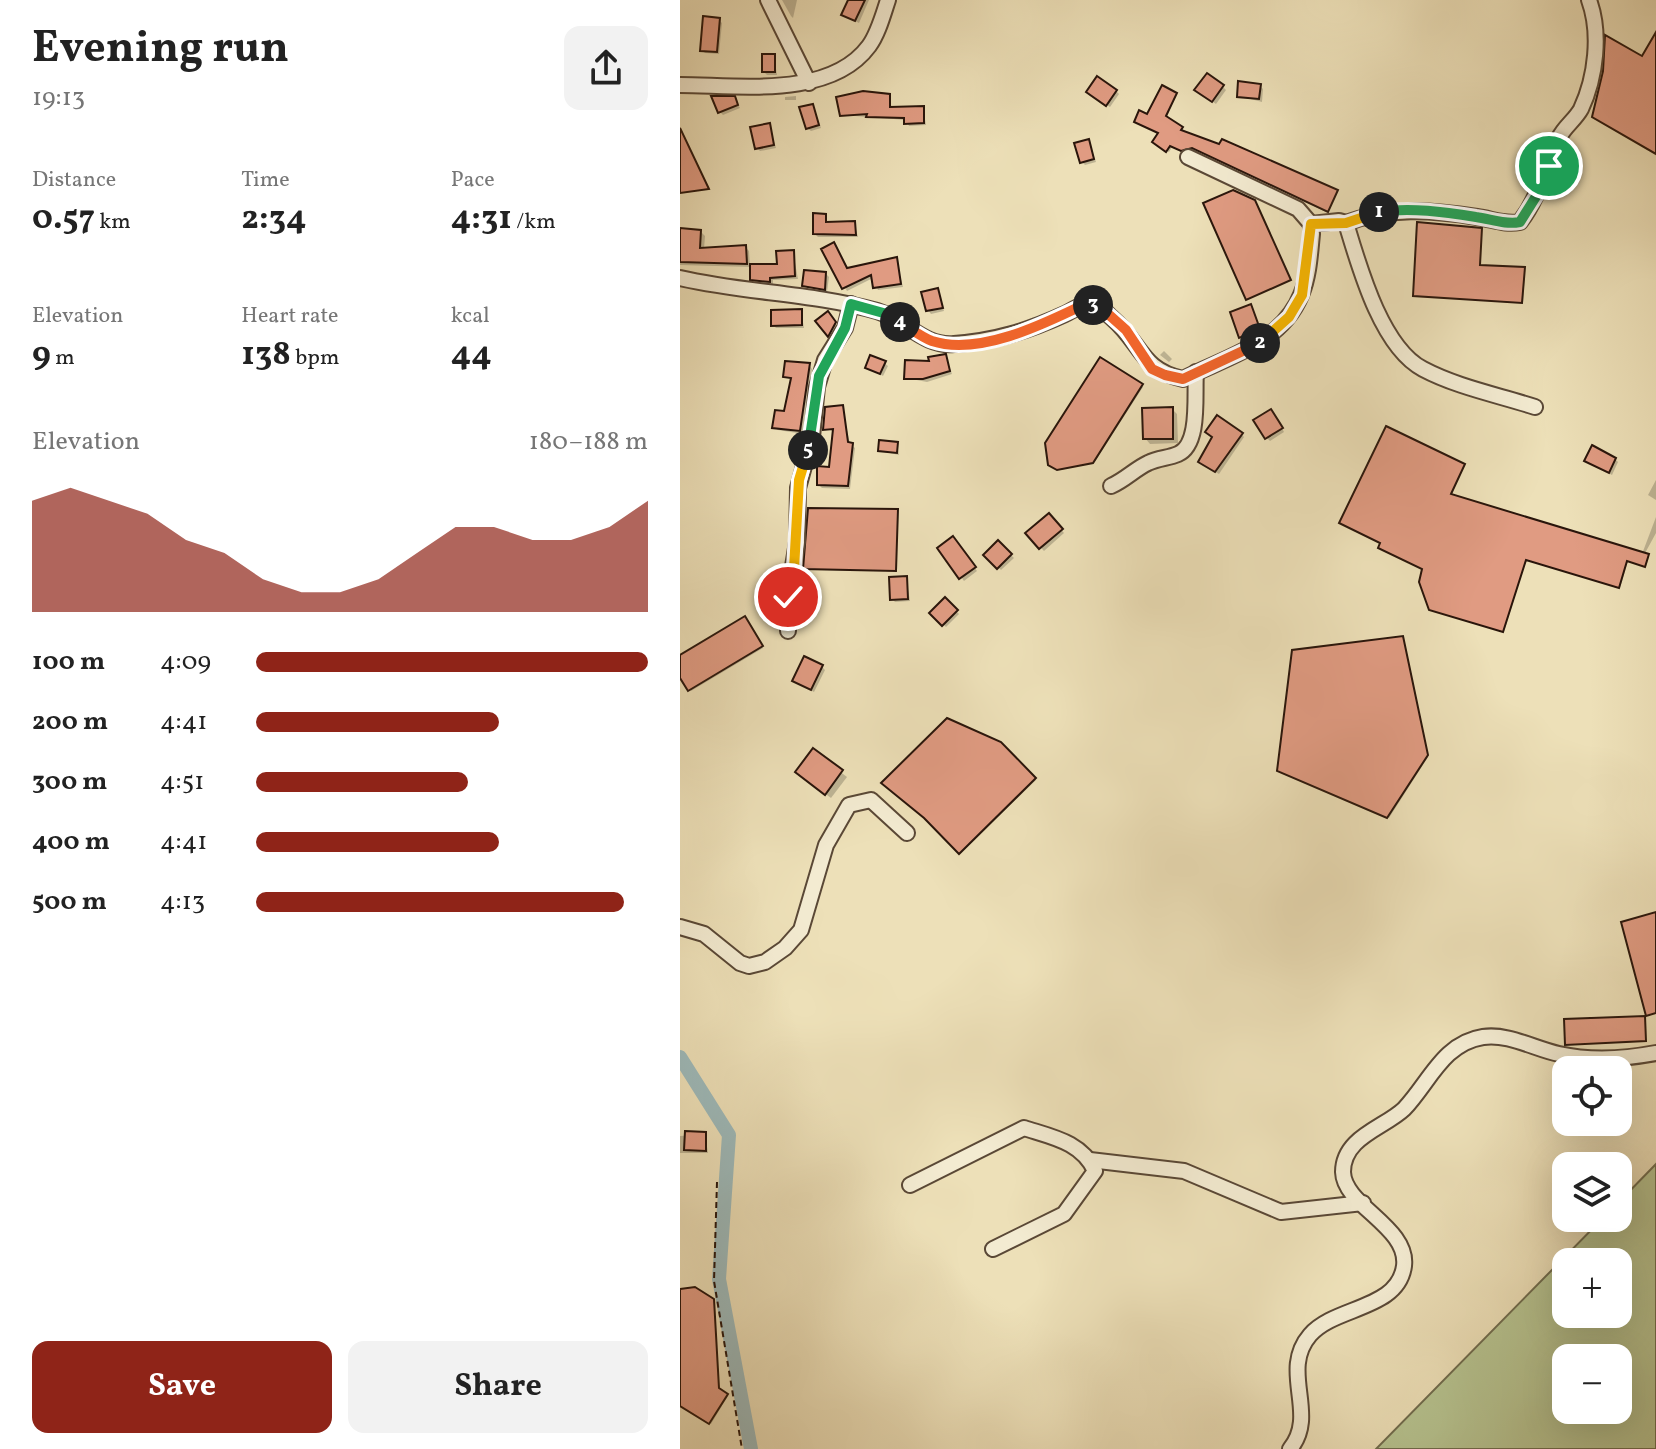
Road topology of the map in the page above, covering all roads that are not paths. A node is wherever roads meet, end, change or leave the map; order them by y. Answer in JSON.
{"nodes":[{"id":1,"x":768,"y":0,"type":"edge"},
{"id":2,"x":888,"y":0,"type":"edge"},
{"id":3,"x":1589,"y":0,"type":"edge"},
{"id":4,"x":809,"y":83,"type":"junction"},
{"id":5,"x":680,"y":85,"type":"edge"},
{"id":6,"x":1188,"y":157,"type":"dead end"},
{"id":7,"x":1346,"y":223,"type":"junction"},
{"id":8,"x":1311,"y":224,"type":"junction"},
{"id":9,"x":680,"y":278,"type":"edge"},
{"id":10,"x":851,"y":304,"type":"junction"},
{"id":11,"x":1196,"y":372,"type":"junction"},
{"id":12,"x":1535,"y":407,"type":"dead end"},
{"id":13,"x":1111,"y":486,"type":"dead end"},
{"id":14,"x":788,"y":631,"type":"dead end"},
{"id":15,"x":907,"y":833,"type":"dead end"},
{"id":16,"x":680,"y":927,"type":"edge"},
{"id":17,"x":1656,"y":1053,"type":"edge"},
{"id":18,"x":1090,"y":1160,"type":"junction"},
{"id":19,"x":910,"y":1185,"type":"dead end"},
{"id":20,"x":1363,"y":1203,"type":"junction"},
{"id":21,"x":993,"y":1249,"type":"dead end"},
{"id":22,"x":1290,"y":1449,"type":"edge"}],
"edges":[{"from":1,"to":4,"type":"street"},
{"from":2,"to":4,"type":"street"},
{"from":3,"to":7,"type":"street"},
{"from":4,"to":5,"type":"street"},
{"from":6,"to":8,"type":"street"},
{"from":7,"to":8,"type":"street"},
{"from":7,"to":12,"type":"street"},
{"from":8,"to":11,"type":"street"},
{"from":9,"to":10,"type":"street"},
{"from":10,"to":11,"type":"street"},
{"from":10,"to":14,"type":"street"},
{"from":11,"to":13,"type":"street"},
{"from":15,"to":16,"type":"street"},
{"from":17,"to":20,"type":"street"},
{"from":18,"to":19,"type":"street"},
{"from":18,"to":20,"type":"street"},
{"from":18,"to":21,"type":"street"},
{"from":20,"to":22,"type":"street"}]}
